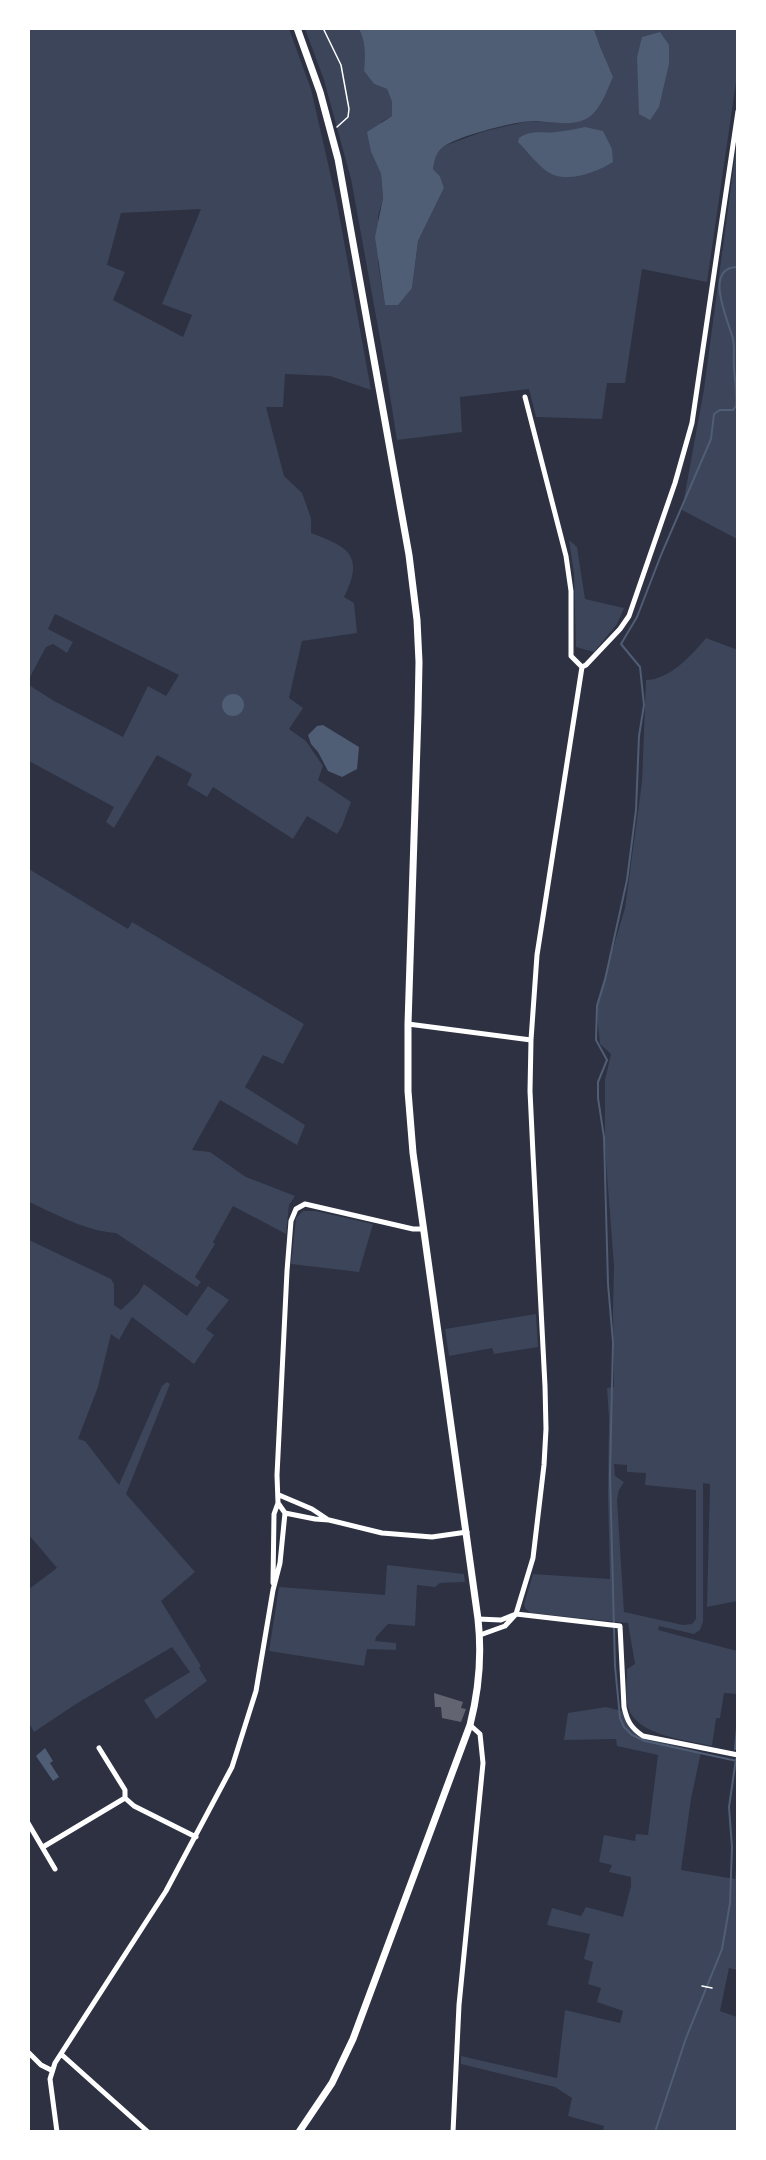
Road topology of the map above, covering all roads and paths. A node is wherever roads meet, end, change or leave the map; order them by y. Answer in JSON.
{"nodes":[{"id":1,"x":297,"y":28,"type":"edge"},
{"id":2,"x":323,"y":28,"type":"edge"},
{"id":3,"x":738,"y":111,"type":"edge"},
{"id":4,"x":332,"y":131,"type":"junction"},
{"id":5,"x":525,"y":397,"type":"dead end"},
{"id":6,"x":582,"y":667,"type":"junction"},
{"id":7,"x":408,"y":1024,"type":"junction"},
{"id":8,"x":531,"y":1040,"type":"junction"},
{"id":9,"x":424,"y":1230,"type":"junction"},
{"id":10,"x":279,"y":1495,"type":"junction"},
{"id":11,"x":278,"y":1503,"type":"junction"},
{"id":12,"x":285,"y":1513,"type":"junction"},
{"id":13,"x":329,"y":1520,"type":"junction"},
{"id":14,"x":466,"y":1532,"type":"junction"},
{"id":15,"x":273,"y":1590,"type":"junction"},
{"id":16,"x":516,"y":1614,"type":"junction"},
{"id":17,"x":478,"y":1619,"type":"junction"},
{"id":18,"x":480,"y":1635,"type":"junction"},
{"id":19,"x":470,"y":1725,"type":"junction"},
{"id":20,"x":99,"y":1748,"type":"dead end"},
{"id":21,"x":738,"y":1755,"type":"edge"},
{"id":22,"x":125,"y":1798,"type":"junction"},
{"id":23,"x":28,"y":1823,"type":"edge"},
{"id":24,"x":196,"y":1837,"type":"junction"},
{"id":25,"x":43,"y":1847,"type":"junction"},
{"id":26,"x":55,"y":1869,"type":"dead end"},
{"id":27,"x":702,"y":1986,"type":"dead end"},
{"id":28,"x":712,"y":1988,"type":"dead end"},
{"id":29,"x":28,"y":2052,"type":"edge"},
{"id":30,"x":61,"y":2054,"type":"junction"},
{"id":31,"x":51,"y":2070,"type":"junction"},
{"id":32,"x":302,"y":2131,"type":"edge"},
{"id":33,"x":57,"y":2132,"type":"edge"},
{"id":34,"x":148,"y":2132,"type":"edge"},
{"id":35,"x":453,"y":2132,"type":"edge"}],
"edges":[{"from":1,"to":4,"type":"street"},
{"from":2,"to":4,"type":"path"},
{"from":3,"to":6,"type":"street"},
{"from":4,"to":7,"type":"street"},
{"from":5,"to":6,"type":"street"},
{"from":6,"to":8,"type":"street"},
{"from":7,"to":8,"type":"street"},
{"from":7,"to":9,"type":"street"},
{"from":8,"to":16,"type":"street"},
{"from":9,"to":10,"type":"street"},
{"from":9,"to":14,"type":"street"},
{"from":10,"to":11,"type":"street"},
{"from":10,"to":13,"type":"street"},
{"from":11,"to":12,"type":"street"},
{"from":11,"to":15,"type":"street"},
{"from":12,"to":13,"type":"street"},
{"from":12,"to":15,"type":"street"},
{"from":13,"to":14,"type":"street"},
{"from":14,"to":17,"type":"street"},
{"from":15,"to":24,"type":"street"},
{"from":16,"to":17,"type":"street"},
{"from":16,"to":18,"type":"street"},
{"from":16,"to":21,"type":"street"},
{"from":17,"to":18,"type":"street"},
{"from":18,"to":19,"type":"street"},
{"from":19,"to":32,"type":"street"},
{"from":19,"to":35,"type":"street"},
{"from":20,"to":22,"type":"street"},
{"from":22,"to":24,"type":"street"},
{"from":22,"to":25,"type":"street"},
{"from":23,"to":25,"type":"street"},
{"from":24,"to":30,"type":"street"},
{"from":25,"to":26,"type":"street"},
{"from":27,"to":28,"type":"path"},
{"from":29,"to":31,"type":"street"},
{"from":30,"to":31,"type":"street"},
{"from":30,"to":34,"type":"street"},
{"from":31,"to":33,"type":"street"}]}
